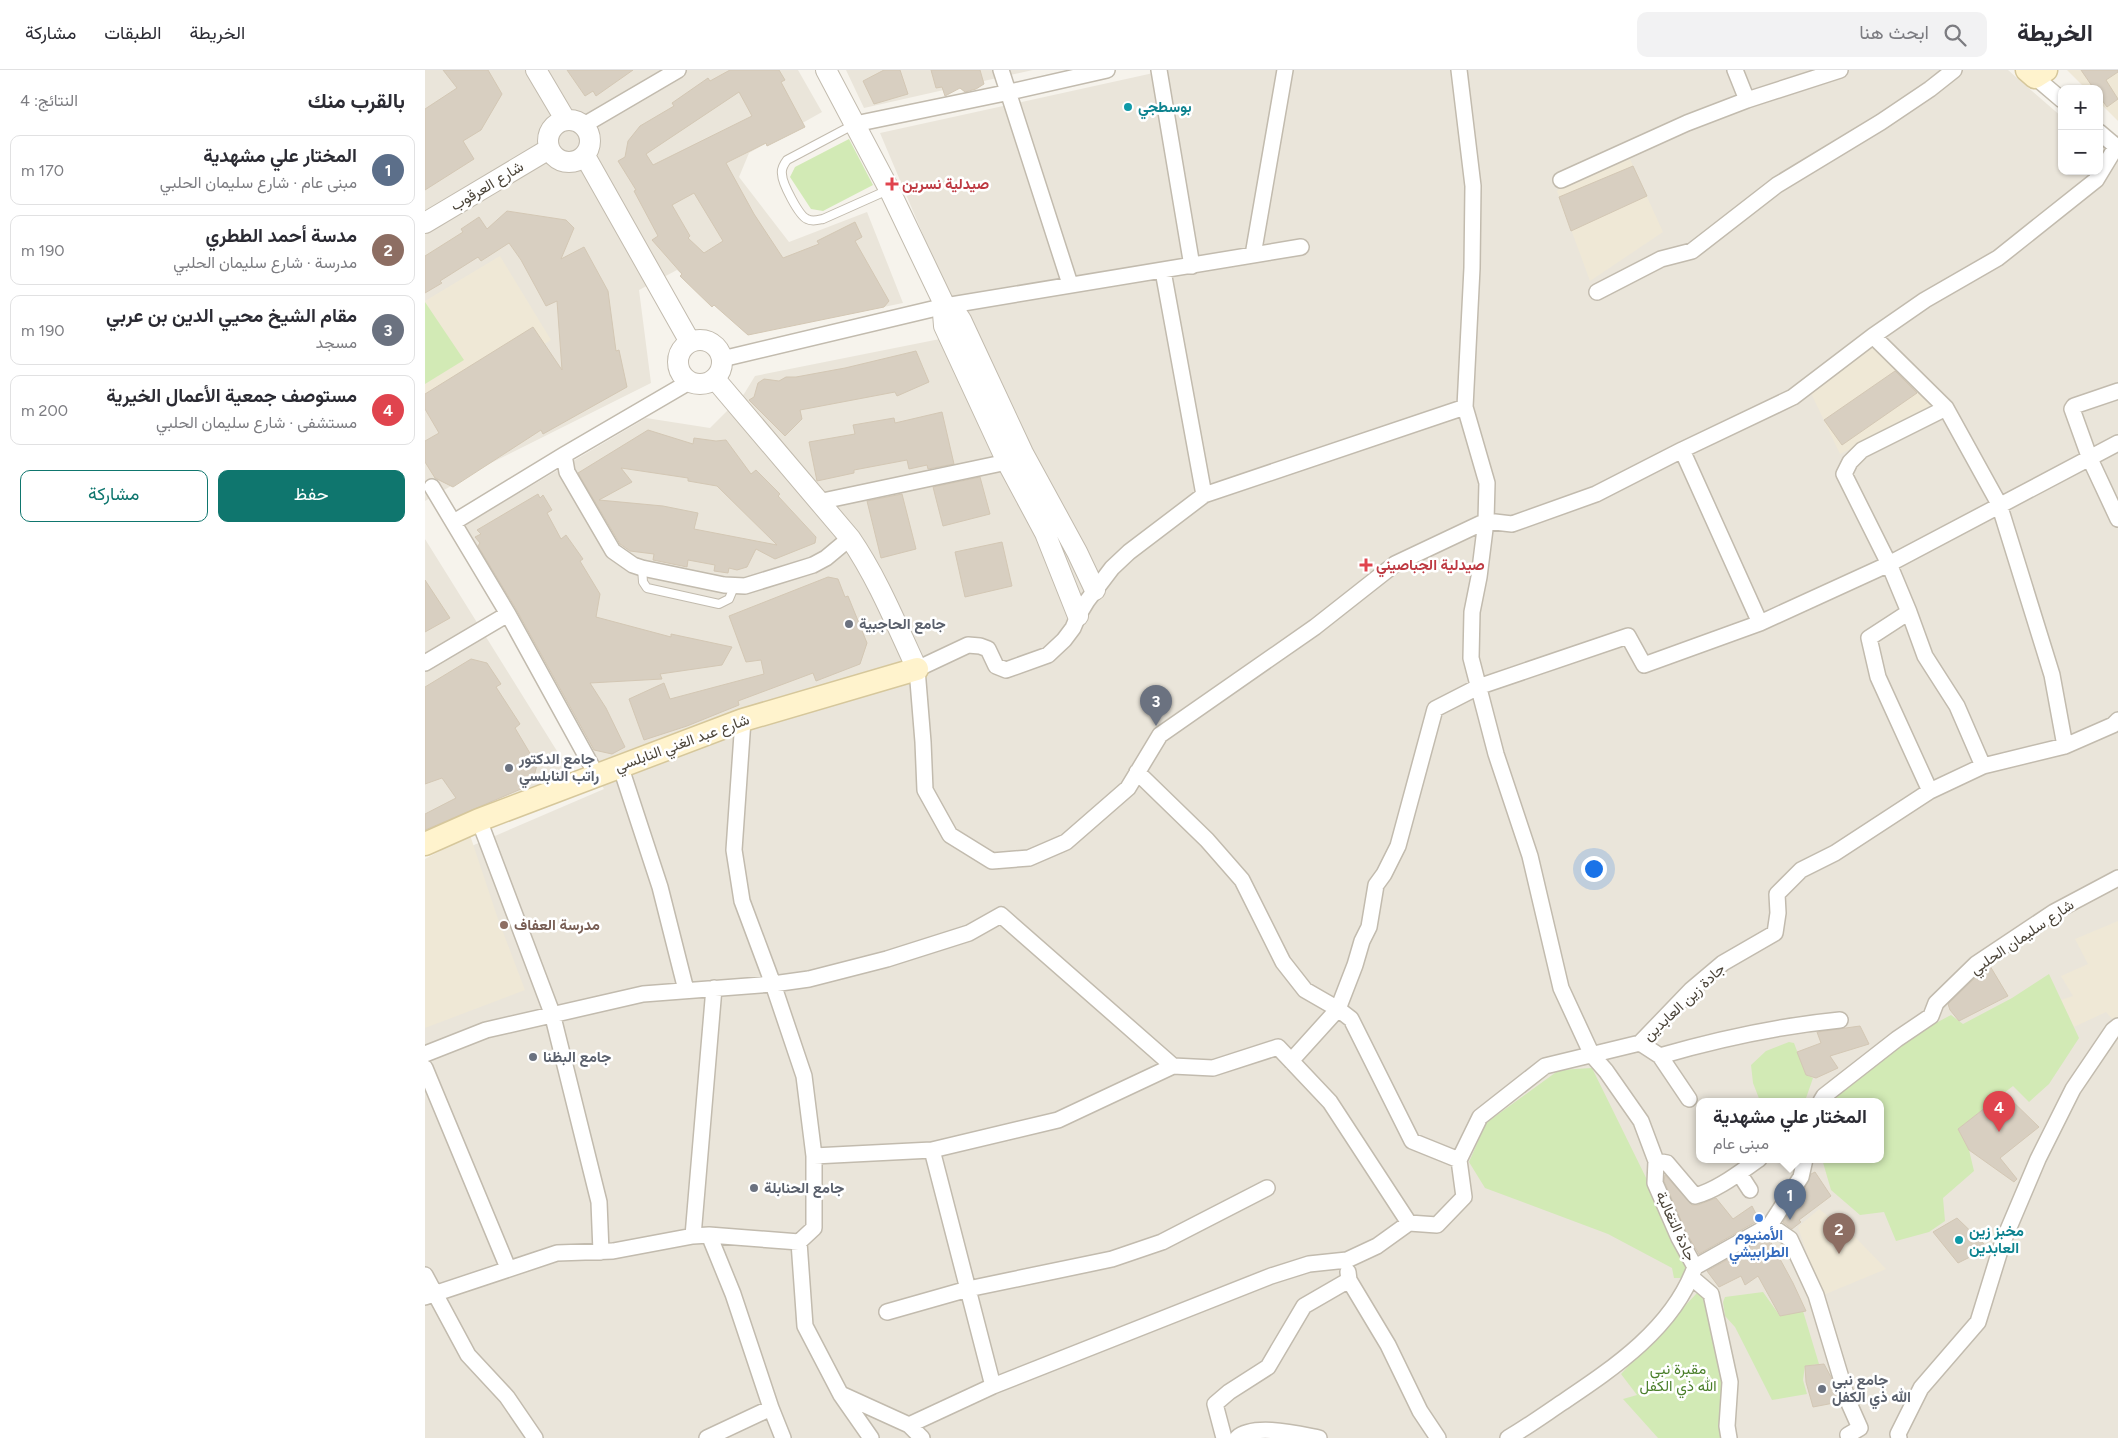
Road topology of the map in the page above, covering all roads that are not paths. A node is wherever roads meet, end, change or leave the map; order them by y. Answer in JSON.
{"nodes":[{"id":1,"x":536,"y":70,"type":"edge"},
{"id":2,"x":678,"y":70,"type":"edge"},
{"id":3,"x":826,"y":70,"type":"edge"},
{"id":4,"x":1001,"y":70,"type":"edge"},
{"id":5,"x":1107,"y":70,"type":"edge"},
{"id":6,"x":1159,"y":70,"type":"edge"},
{"id":7,"x":1285,"y":70,"type":"edge"},
{"id":8,"x":1459,"y":70,"type":"edge"},
{"id":9,"x":1735,"y":70,"type":"edge"},
{"id":10,"x":1840,"y":70,"type":"edge"},
{"id":11,"x":1954,"y":70,"type":"edge"},
{"id":12,"x":2036,"y":72,"type":"edge"},
{"id":13,"x":1010,"y":92,"type":"junction"},
{"id":14,"x":2058,"y":96,"type":"edge"},
{"id":15,"x":1747,"y":100,"type":"junction"},
{"id":16,"x":565,"y":120,"type":"junction"},
{"id":17,"x":855,"y":124,"type":"junction"},
{"id":18,"x":584,"y":125,"type":"junction"},
{"id":19,"x":2103,"y":135,"type":"edge"},
{"id":20,"x":2117,"y":147,"type":"edge"},
{"id":21,"x":549,"y":149,"type":"junction"},
{"id":22,"x":585,"y":156,"type":"junction"},
{"id":23,"x":1561,"y":180,"type":"dead end"},
{"id":24,"x":889,"y":189,"type":"junction"},
{"id":25,"x":425,"y":223,"type":"edge"},
{"id":26,"x":1301,"y":247,"type":"dead end"},
{"id":27,"x":1253,"y":255,"type":"junction"},
{"id":28,"x":1191,"y":266,"type":"junction"},
{"id":29,"x":1163,"y":271,"type":"junction"},
{"id":30,"x":1070,"y":284,"type":"junction"},
{"id":31,"x":1597,"y":292,"type":"dead end"},
{"id":32,"x":945,"y":306,"type":"junction"},
{"id":33,"x":1873,"y":336,"type":"junction"},
{"id":34,"x":690,"y":342,"type":"junction"},
{"id":35,"x":722,"y":359,"type":"junction"},
{"id":36,"x":715,"y":379,"type":"junction"},
{"id":37,"x":689,"y":382,"type":"junction"},
{"id":38,"x":2118,"y":391,"type":"edge"},
{"id":39,"x":1465,"y":407,"type":"junction"},
{"id":40,"x":1946,"y":408,"type":"junction"},
{"id":41,"x":2118,"y":443,"type":"edge"},
{"id":42,"x":1682,"y":450,"type":"junction"},
{"id":43,"x":563,"y":455,"type":"junction"},
{"id":44,"x":2090,"y":459,"type":"junction"},
{"id":45,"x":1007,"y":462,"type":"junction"},
{"id":46,"x":432,"y":487,"type":"dead end"},
{"id":47,"x":1204,"y":494,"type":"junction"},
{"id":48,"x":818,"y":502,"type":"junction"},
{"id":49,"x":1999,"y":504,"type":"junction"},
{"id":50,"x":2118,"y":519,"type":"edge"},
{"id":51,"x":1486,"y":521,"type":"junction"},
{"id":52,"x":454,"y":522,"type":"junction"},
{"id":53,"x":1069,"y":536,"type":"junction"},
{"id":54,"x":850,"y":538,"type":"junction"},
{"id":55,"x":1050,"y":545,"type":"junction"},
{"id":56,"x":1889,"y":564,"type":"junction"},
{"id":57,"x":1095,"y":590,"type":"junction"},
{"id":58,"x":1909,"y":612,"type":"junction"},
{"id":59,"x":508,"y":614,"type":"junction"},
{"id":60,"x":1078,"y":616,"type":"junction"},
{"id":61,"x":1760,"y":623,"type":"junction"},
{"id":62,"x":425,"y":663,"type":"edge"},
{"id":63,"x":917,"y":669,"type":"junction"},
{"id":64,"x":1478,"y":687,"type":"junction"},
{"id":65,"x":743,"y":720,"type":"junction"},
{"id":66,"x":2118,"y":720,"type":"edge"},
{"id":67,"x":2065,"y":746,"type":"junction"},
{"id":68,"x":620,"y":765,"type":"junction"},
{"id":69,"x":1983,"y":766,"type":"junction"},
{"id":70,"x":1137,"y":772,"type":"junction"},
{"id":71,"x":596,"y":774,"type":"junction"},
{"id":72,"x":1930,"y":792,"type":"junction"},
{"id":73,"x":479,"y":820,"type":"junction"},
{"id":74,"x":425,"y":844,"type":"edge"},
{"id":75,"x":2118,"y":878,"type":"edge"},
{"id":76,"x":773,"y":984,"type":"junction"},
{"id":77,"x":714,"y":988,"type":"junction"},
{"id":78,"x":687,"y":990,"type":"junction"},
{"id":79,"x":1338,"y":1009,"type":"junction"},
{"id":80,"x":552,"y":1014,"type":"junction"},
{"id":81,"x":1840,"y":1020,"type":"dead end"},
{"id":82,"x":2118,"y":1026,"type":"edge"},
{"id":83,"x":1639,"y":1043,"type":"junction"},
{"id":84,"x":425,"y":1054,"type":"edge"},
{"id":85,"x":1592,"y":1055,"type":"junction"},
{"id":86,"x":1660,"y":1056,"type":"junction"},
{"id":87,"x":1291,"y":1061,"type":"junction"},
{"id":88,"x":1173,"y":1066,"type":"junction"},
{"id":89,"x":425,"y":1068,"type":"edge"},
{"id":90,"x":1823,"y":1098,"type":"edge"},
{"id":91,"x":1689,"y":1099,"type":"dead end"},
{"id":92,"x":932,"y":1150,"type":"junction"},
{"id":93,"x":814,"y":1156,"type":"junction"},
{"id":94,"x":1459,"y":1160,"type":"junction"},
{"id":95,"x":1656,"y":1161,"type":"junction"},
{"id":96,"x":1753,"y":1163,"type":"edge"},
{"id":97,"x":1804,"y":1163,"type":"edge"},
{"id":98,"x":1739,"y":1173,"type":"junction"},
{"id":99,"x":1267,"y":1188,"type":"dead end"},
{"id":100,"x":1749,"y":1190,"type":"dead end"},
{"id":101,"x":1409,"y":1223,"type":"junction"},
{"id":102,"x":1770,"y":1225,"type":"junction"},
{"id":103,"x":693,"y":1236,"type":"junction"},
{"id":104,"x":709,"y":1236,"type":"junction"},
{"id":105,"x":799,"y":1242,"type":"junction"},
{"id":106,"x":601,"y":1252,"type":"junction"},
{"id":107,"x":1347,"y":1260,"type":"junction"},
{"id":108,"x":508,"y":1268,"type":"junction"},
{"id":109,"x":1693,"y":1272,"type":"junction"},
{"id":110,"x":425,"y":1275,"type":"edge"},
{"id":111,"x":1349,"y":1280,"type":"junction"},
{"id":112,"x":968,"y":1289,"type":"junction"},
{"id":113,"x":430,"y":1294,"type":"edge"},
{"id":114,"x":887,"y":1312,"type":"dead end"},
{"id":115,"x":993,"y":1386,"type":"junction"},
{"id":116,"x":841,"y":1395,"type":"junction"},
{"id":117,"x":771,"y":1408,"type":"junction"},
{"id":118,"x":909,"y":1425,"type":"junction"},
{"id":119,"x":1285,"y":1434,"type":"edge"},
{"id":120,"x":535,"y":1438,"type":"edge"},
{"id":121,"x":707,"y":1438,"type":"edge"},
{"id":122,"x":783,"y":1438,"type":"edge"},
{"id":123,"x":871,"y":1438,"type":"edge"},
{"id":124,"x":922,"y":1438,"type":"edge"},
{"id":125,"x":1224,"y":1438,"type":"edge"},
{"id":126,"x":1237,"y":1438,"type":"edge"},
{"id":127,"x":1319,"y":1438,"type":"edge"},
{"id":128,"x":1438,"y":1438,"type":"edge"},
{"id":129,"x":1508,"y":1438,"type":"edge"},
{"id":130,"x":1729,"y":1438,"type":"edge"},
{"id":131,"x":1849,"y":1438,"type":"edge"},
{"id":132,"x":1899,"y":1438,"type":"edge"}],
"edges":[{"from":1,"to":16,"type":"street"},
{"from":2,"to":18,"type":"street"},
{"from":3,"to":17,"type":"street"},
{"from":4,"to":13,"type":"street"},
{"from":5,"to":13,"type":"street"},
{"from":6,"to":28,"type":"street"},
{"from":7,"to":27,"type":"street"},
{"from":8,"to":39,"type":"street","name":"جادة التغالبة"},
{"from":9,"to":15,"type":"street"},
{"from":10,"to":15,"type":"street"},
{"from":11,"to":31,"type":"street"},
{"from":12,"to":14,"type":"street"},
{"from":13,"to":17,"type":"street"},
{"from":13,"to":30,"type":"street"},
{"from":15,"to":23,"type":"street"},
{"from":16,"to":18,"type":"street"},
{"from":16,"to":21,"type":"street"},
{"from":17,"to":24,"type":"street"},
{"from":17,"to":24,"type":"lane"},
{"from":18,"to":22,"type":"street"},
{"from":19,"to":20,"type":"street"},
{"from":20,"to":33,"type":"street"},
{"from":21,"to":22,"type":"street"},
{"from":21,"to":25,"type":"street","name":"شارع العرقوب"},
{"from":22,"to":34,"type":"street"},
{"from":24,"to":32,"type":"street"},
{"from":26,"to":27,"type":"street"},
{"from":27,"to":28,"type":"street"},
{"from":28,"to":29,"type":"street"},
{"from":29,"to":30,"type":"street"},
{"from":29,"to":47,"type":"street"},
{"from":30,"to":32,"type":"street"},
{"from":32,"to":35,"type":"street"},
{"from":32,"to":45,"type":"street"},
{"from":32,"to":53,"type":"street"},
{"from":33,"to":40,"type":"street"},
{"from":33,"to":42,"type":"street"},
{"from":34,"to":35,"type":"street"},
{"from":34,"to":37,"type":"street"},
{"from":35,"to":36,"type":"street"},
{"from":36,"to":37,"type":"street"},
{"from":36,"to":48,"type":"street"},
{"from":37,"to":43,"type":"street"},
{"from":38,"to":44,"type":"street"},
{"from":39,"to":47,"type":"street"},
{"from":39,"to":51,"type":"street","name":"جادة التغالبة"},
{"from":40,"to":49,"type":"street"},
{"from":40,"to":56,"type":"street"},
{"from":41,"to":44,"type":"street"},
{"from":42,"to":51,"type":"street"},
{"from":42,"to":61,"type":"street"},
{"from":43,"to":52,"type":"street"},
{"from":43,"to":54,"type":"street"},
{"from":44,"to":49,"type":"street"},
{"from":44,"to":50,"type":"street"},
{"from":45,"to":48,"type":"street"},
{"from":45,"to":55,"type":"street"},
{"from":46,"to":52,"type":"street"},
{"from":47,"to":57,"type":"street"},
{"from":48,"to":54,"type":"street"},
{"from":49,"to":56,"type":"street"},
{"from":49,"to":67,"type":"street"},
{"from":51,"to":64,"type":"street","name":"جادة التغالبة"},
{"from":51,"to":70,"type":"street"},
{"from":52,"to":59,"type":"street"},
{"from":53,"to":55,"type":"street"},
{"from":53,"to":57,"type":"street"},
{"from":54,"to":63,"type":"street"},
{"from":55,"to":60,"type":"street"},
{"from":56,"to":58,"type":"street"},
{"from":56,"to":61,"type":"street"},
{"from":57,"to":60,"type":"street"},
{"from":58,"to":69,"type":"street"},
{"from":58,"to":72,"type":"street"},
{"from":59,"to":62,"type":"street"},
{"from":59,"to":71,"type":"street"},
{"from":60,"to":63,"type":"street"},
{"from":61,"to":64,"type":"street"},
{"from":63,"to":65,"type":"main road","name":"شارع عبد الغني النابلسي"},
{"from":63,"to":70,"type":"street"},
{"from":64,"to":79,"type":"street"},
{"from":64,"to":85,"type":"street","name":"جادة التغالبة"},
{"from":65,"to":68,"type":"main road","name":"شارع عبد الغني النابلسي"},
{"from":65,"to":76,"type":"street"},
{"from":66,"to":67,"type":"street","name":"جادة زين العابدين"},
{"from":67,"to":69,"type":"street","name":"جادة زين العابدين"},
{"from":68,"to":71,"type":"main road","name":"شارع عبد الغني النابلسي"},
{"from":68,"to":78,"type":"street"},
{"from":69,"to":72,"type":"street","name":"جادة زين العابدين"},
{"from":70,"to":79,"type":"street"},
{"from":71,"to":73,"type":"main road","name":"شارع عبد الغني النابلسي"},
{"from":72,"to":83,"type":"street","name":"جادة زين العابدين"},
{"from":73,"to":74,"type":"main road","name":"شارع عبد الغني النابلسي"},
{"from":73,"to":80,"type":"street"},
{"from":75,"to":90,"type":"street","name":"شارع سليمان الحلبي"},
{"from":76,"to":77,"type":"street"},
{"from":76,"to":88,"type":"street"},
{"from":76,"to":93,"type":"street"},
{"from":77,"to":78,"type":"street"},
{"from":77,"to":103,"type":"street"},
{"from":78,"to":80,"type":"street"},
{"from":79,"to":87,"type":"street"},
{"from":79,"to":94,"type":"street"},
{"from":80,"to":84,"type":"street"},
{"from":80,"to":106,"type":"street"},
{"from":81,"to":86,"type":"street"},
{"from":82,"to":132,"type":"street"},
{"from":83,"to":85,"type":"street","name":"جادة زين العابدين"},
{"from":83,"to":86,"type":"street"},
{"from":85,"to":94,"type":"street","name":"جادة زين العابدين"},
{"from":85,"to":95,"type":"street","name":"جادة التغالبة"},
{"from":86,"to":91,"type":"street"},
{"from":87,"to":88,"type":"street"},
{"from":87,"to":101,"type":"street"},
{"from":88,"to":92,"type":"street"},
{"from":89,"to":108,"type":"street"},
{"from":92,"to":93,"type":"street"},
{"from":92,"to":112,"type":"street"},
{"from":93,"to":105,"type":"street"},
{"from":94,"to":101,"type":"street"},
{"from":95,"to":98,"type":"street"},
{"from":95,"to":109,"type":"street","name":"جادة التغالبة"},
{"from":96,"to":98,"type":"street"},
{"from":97,"to":102,"type":"street"},
{"from":98,"to":100,"type":"street"},
{"from":99,"to":112,"type":"street"},
{"from":101,"to":107,"type":"street"},
{"from":102,"to":109,"type":"street"},
{"from":102,"to":131,"type":"street"},
{"from":103,"to":104,"type":"street"},
{"from":103,"to":106,"type":"street"},
{"from":104,"to":105,"type":"street"},
{"from":104,"to":117,"type":"street"},
{"from":105,"to":116,"type":"street"},
{"from":106,"to":108,"type":"street"},
{"from":107,"to":111,"type":"street"},
{"from":107,"to":115,"type":"street"},
{"from":108,"to":113,"type":"street"},
{"from":109,"to":129,"type":"street"},
{"from":109,"to":130,"type":"street"},
{"from":110,"to":113,"type":"street"},
{"from":111,"to":125,"type":"street"},
{"from":111,"to":128,"type":"street"},
{"from":112,"to":114,"type":"street"},
{"from":112,"to":115,"type":"street"},
{"from":113,"to":120,"type":"street"},
{"from":115,"to":118,"type":"street"},
{"from":116,"to":118,"type":"street"},
{"from":116,"to":123,"type":"street"},
{"from":117,"to":121,"type":"street"},
{"from":117,"to":122,"type":"street"},
{"from":118,"to":124,"type":"street"},
{"from":119,"to":126,"type":"street"},
{"from":119,"to":127,"type":"street"}]}
